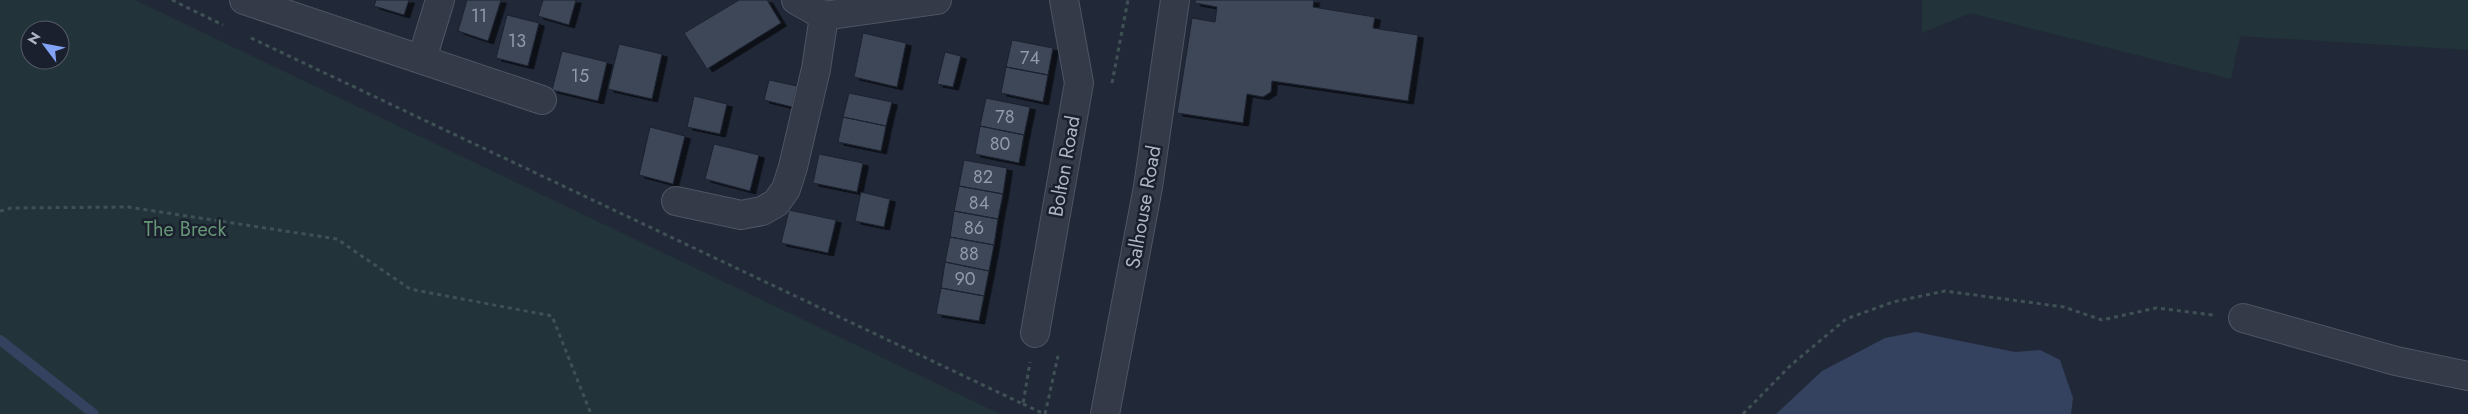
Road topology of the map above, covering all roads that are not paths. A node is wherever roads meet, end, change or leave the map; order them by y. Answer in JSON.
{"nodes":[{"id":1,"x":244,"y":0,"type":"edge"},
{"id":2,"x":440,"y":0,"type":"edge"},
{"id":3,"x":796,"y":0,"type":"edge"},
{"id":4,"x":937,"y":0,"type":"edge"},
{"id":5,"x":1064,"y":0,"type":"edge"},
{"id":6,"x":1175,"y":0,"type":"edge"},
{"id":7,"x":824,"y":16,"type":"junction"},
{"id":8,"x":422,"y":59,"type":"junction"},
{"id":9,"x":542,"y":100,"type":"dead end"},
{"id":10,"x":676,"y":201,"type":"dead end"},
{"id":11,"x":2243,"y":318,"type":"road end"},
{"id":12,"x":1034,"y":333,"type":"road end"},
{"id":13,"x":2468,"y":376,"type":"edge"},
{"id":14,"x":1105,"y":414,"type":"edge"}],
"edges":[{"from":1,"to":8,"type":"street"},
{"from":2,"to":8,"type":"street"},
{"from":3,"to":7,"type":"street"},
{"from":4,"to":7,"type":"street"},
{"from":5,"to":12,"type":"street","name":"Bolton Road"},
{"from":6,"to":14,"type":"street","name":"Salhouse Road"},
{"from":7,"to":10,"type":"street"},
{"from":8,"to":9,"type":"street"},
{"from":11,"to":13,"type":"street"}]}
